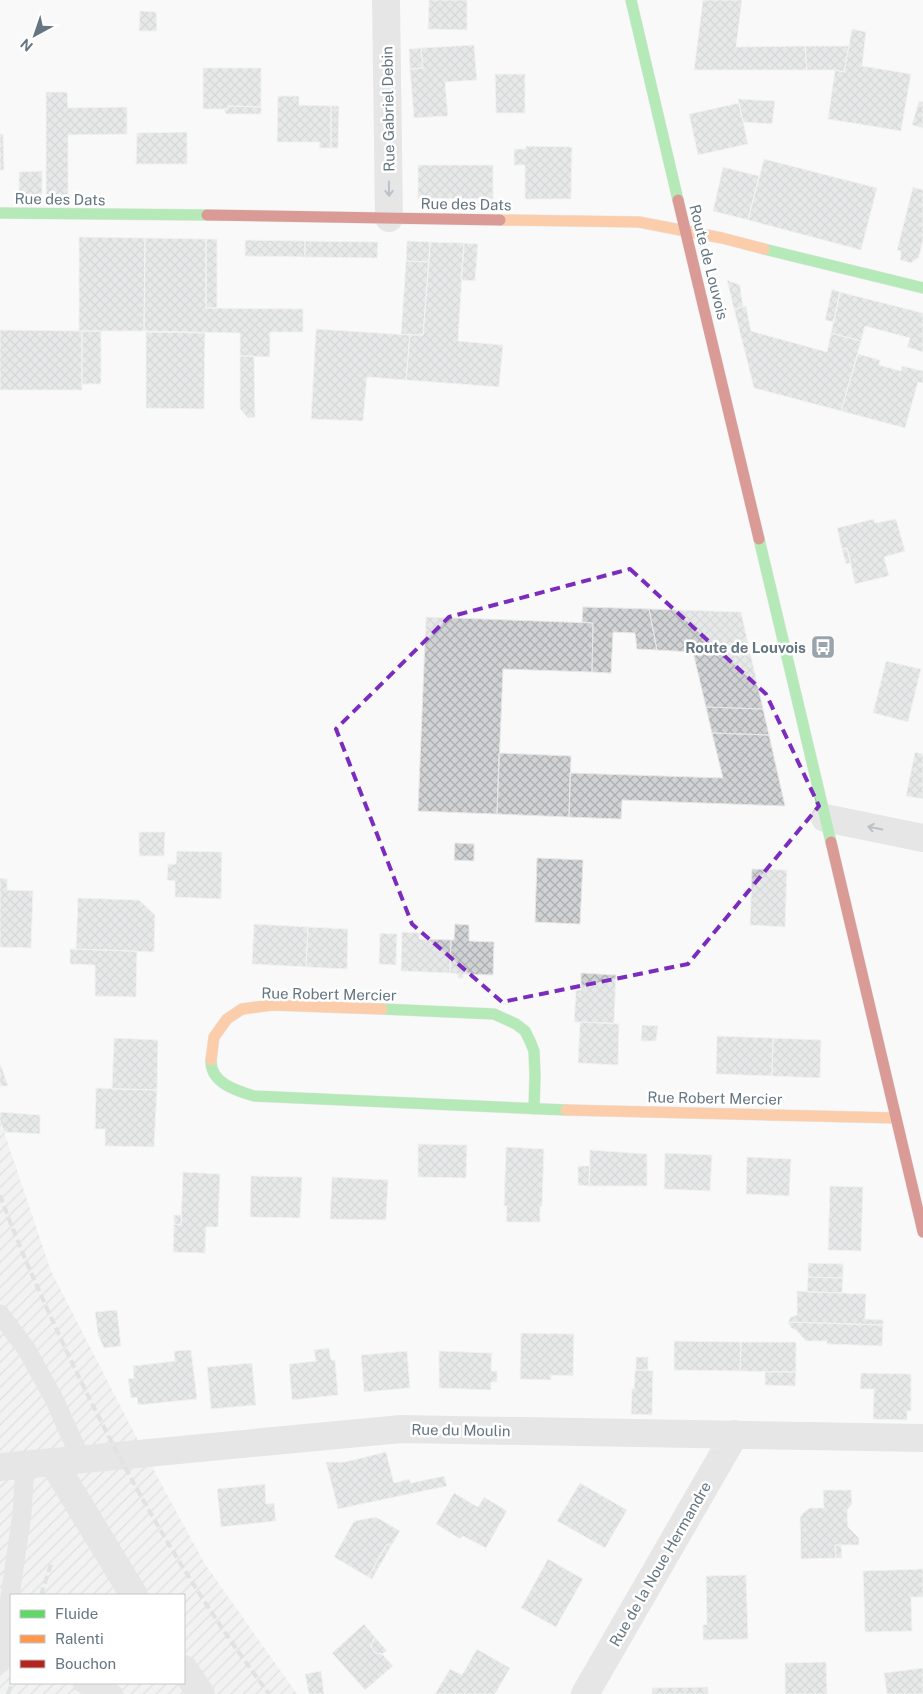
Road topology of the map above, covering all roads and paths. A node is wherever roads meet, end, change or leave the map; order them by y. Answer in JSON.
{"nodes":[{"id":1,"x":386,"y":0,"type":"edge"},
{"id":2,"x":631,"y":0,"type":"edge"},
{"id":3,"x":0,"y":213,"type":"edge"},
{"id":4,"x":389,"y":218,"type":"junction"},
{"id":5,"x":686,"y":230,"type":"junction"},
{"id":6,"x":923,"y":288,"type":"edge"},
{"id":7,"x":825,"y":818,"type":"junction"},
{"id":8,"x":923,"y":838,"type":"edge"},
{"id":9,"x":534,"y":1108,"type":"junction"},
{"id":10,"x":896,"y":1118,"type":"junction"},
{"id":11,"x":923,"y":1232,"type":"edge"},
{"id":12,"x":0,"y":1314,"type":"edge"},
{"id":13,"x":735,"y":1434,"type":"junction"},
{"id":14,"x":923,"y":1438,"type":"edge"},
{"id":15,"x":81,"y":1459,"type":"junction"},
{"id":16,"x":52,"y":1462,"type":"junction"},
{"id":17,"x":12,"y":1466,"type":"edge"},
{"id":18,"x":10,"y":1594,"type":"edge"},
{"id":19,"x":133,"y":1594,"type":"edge"},
{"id":20,"x":10,"y":1596,"type":"edge"},
{"id":21,"x":0,"y":1664,"type":"edge"},
{"id":22,"x":185,"y":1670,"type":"edge"},
{"id":23,"x":85,"y":1684,"type":"edge"},
{"id":24,"x":114,"y":1694,"type":"edge"},
{"id":25,"x":201,"y":1694,"type":"edge"},
{"id":26,"x":585,"y":1694,"type":"edge"}],
"edges":[{"from":1,"to":4,"type":"street","name":"Rue Gabriel Debin","one_way":true},
{"from":2,"to":5,"type":"street","name":"Route de Louvois"},
{"from":3,"to":4,"type":"street","name":"Rue des Dats"},
{"from":4,"to":5,"type":"street","name":"Rue des Dats"},
{"from":5,"to":6,"type":"street","name":"Rue des Dats"},
{"from":5,"to":7,"type":"street","name":"Route de Louvois"},
{"from":8,"to":7,"type":"street","one_way":true},
{"from":7,"to":10,"type":"street","name":"Route de Louvois"},
{"from":9,"to":9,"type":"street","name":"Rue Robert Mercier"},
{"from":9,"to":10,"type":"street","name":"Rue Robert Mercier"},
{"from":10,"to":11,"type":"street","name":"Route de Louvois"},
{"from":12,"to":15,"type":"lane"},
{"from":13,"to":14,"type":"street","name":"Rue du Moulin"},
{"from":13,"to":15,"type":"street","name":"Rue du Moulin"},
{"from":13,"to":26,"type":"street","name":"Rue de la Noue Hermandre"},
{"from":15,"to":16,"type":"street","name":"Rue du Moulin"},
{"from":16,"to":17,"type":"street","name":"Rue du Moulin"},
{"from":16,"to":19,"type":"street"},
{"from":17,"to":18,"type":"lane"},
{"from":20,"to":21,"type":"lane"},
{"from":22,"to":25,"type":"street"},
{"from":23,"to":24,"type":"lane"}]}
